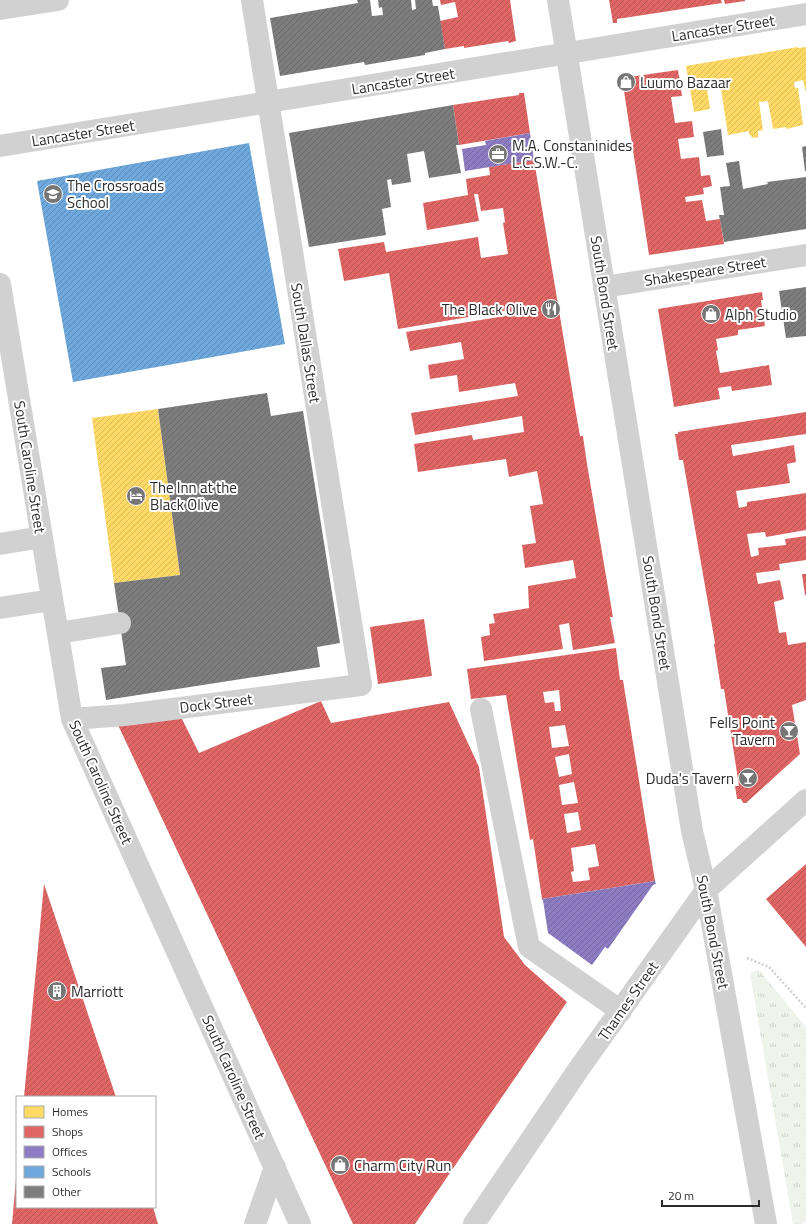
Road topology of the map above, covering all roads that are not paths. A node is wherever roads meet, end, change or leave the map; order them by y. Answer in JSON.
{"nodes":[{"id":1,"x":58,"y":0,"type":"edge"},
{"id":2,"x":252,"y":0,"type":"edge"},
{"id":3,"x":558,"y":0,"type":"edge"},
{"id":4,"x":0,"y":9,"type":"edge"},
{"id":5,"x":806,"y":14,"type":"edge"},
{"id":6,"x":567,"y":53,"type":"junction"},
{"id":7,"x":268,"y":103,"type":"junction"},
{"id":8,"x":0,"y":146,"type":"edge"},
{"id":9,"x":806,"y":255,"type":"edge"},
{"id":10,"x":0,"y":284,"type":"edge"},
{"id":11,"x":604,"y":287,"type":"junction"},
{"id":12,"x":42,"y":537,"type":"junction"},
{"id":13,"x":0,"y":544,"type":"edge"},
{"id":14,"x":52,"y":600,"type":"junction"},
{"id":15,"x":0,"y":608,"type":"edge"},
{"id":16,"x":120,"y":623,"type":"dead end"},
{"id":17,"x":58,"y":633,"type":"junction"},
{"id":18,"x":361,"y":685,"type":"joint"},
{"id":19,"x":481,"y":709,"type":"dead end"},
{"id":20,"x":72,"y":719,"type":"junction"},
{"id":21,"x":806,"y":800,"type":"edge"},
{"id":22,"x":706,"y":890,"type":"junction"},
{"id":23,"x":621,"y":1011,"type":"junction"},
{"id":24,"x":275,"y":1167,"type":"junction"},
{"id":25,"x":255,"y":1224,"type":"edge"},
{"id":26,"x":300,"y":1224,"type":"edge"},
{"id":27,"x":474,"y":1224,"type":"edge"},
{"id":28,"x":766,"y":1224,"type":"edge"}],
"edges":[{"from":1,"to":4,"type":"street"},
{"from":2,"to":7,"type":"street","name":"South Dallas Street"},
{"from":3,"to":6,"type":"street","name":"South Bond Street"},
{"from":5,"to":6,"type":"street","name":"Lancaster Street"},
{"from":6,"to":7,"type":"street","name":"Lancaster Street"},
{"from":6,"to":11,"type":"street","name":"South Bond Street"},
{"from":7,"to":8,"type":"street","name":"Lancaster Street"},
{"from":7,"to":18,"type":"street","name":"South Dallas Street"},
{"from":9,"to":11,"type":"street","name":"Shakespeare Street"},
{"from":10,"to":12,"type":"street","name":"South Caroline Street"},
{"from":11,"to":22,"type":"street","name":"South Bond Street"},
{"from":12,"to":13,"type":"street"},
{"from":12,"to":14,"type":"street","name":"South Caroline Street"},
{"from":14,"to":15,"type":"street"},
{"from":14,"to":17,"type":"street","name":"South Caroline Street"},
{"from":16,"to":17,"type":"street"},
{"from":17,"to":20,"type":"street","name":"South Caroline Street"},
{"from":18,"to":20,"type":"street","name":"Dock Street"},
{"from":19,"to":23,"type":"street"},
{"from":20,"to":24,"type":"street","name":"South Caroline Street"},
{"from":21,"to":22,"type":"street","name":"Thames Street"},
{"from":22,"to":23,"type":"street","name":"Thames Street"},
{"from":22,"to":28,"type":"street","name":"South Bond Street"},
{"from":23,"to":27,"type":"street","name":"Thames Street"},
{"from":24,"to":25,"type":"street"},
{"from":24,"to":26,"type":"street","name":"South Caroline Street"}]}
